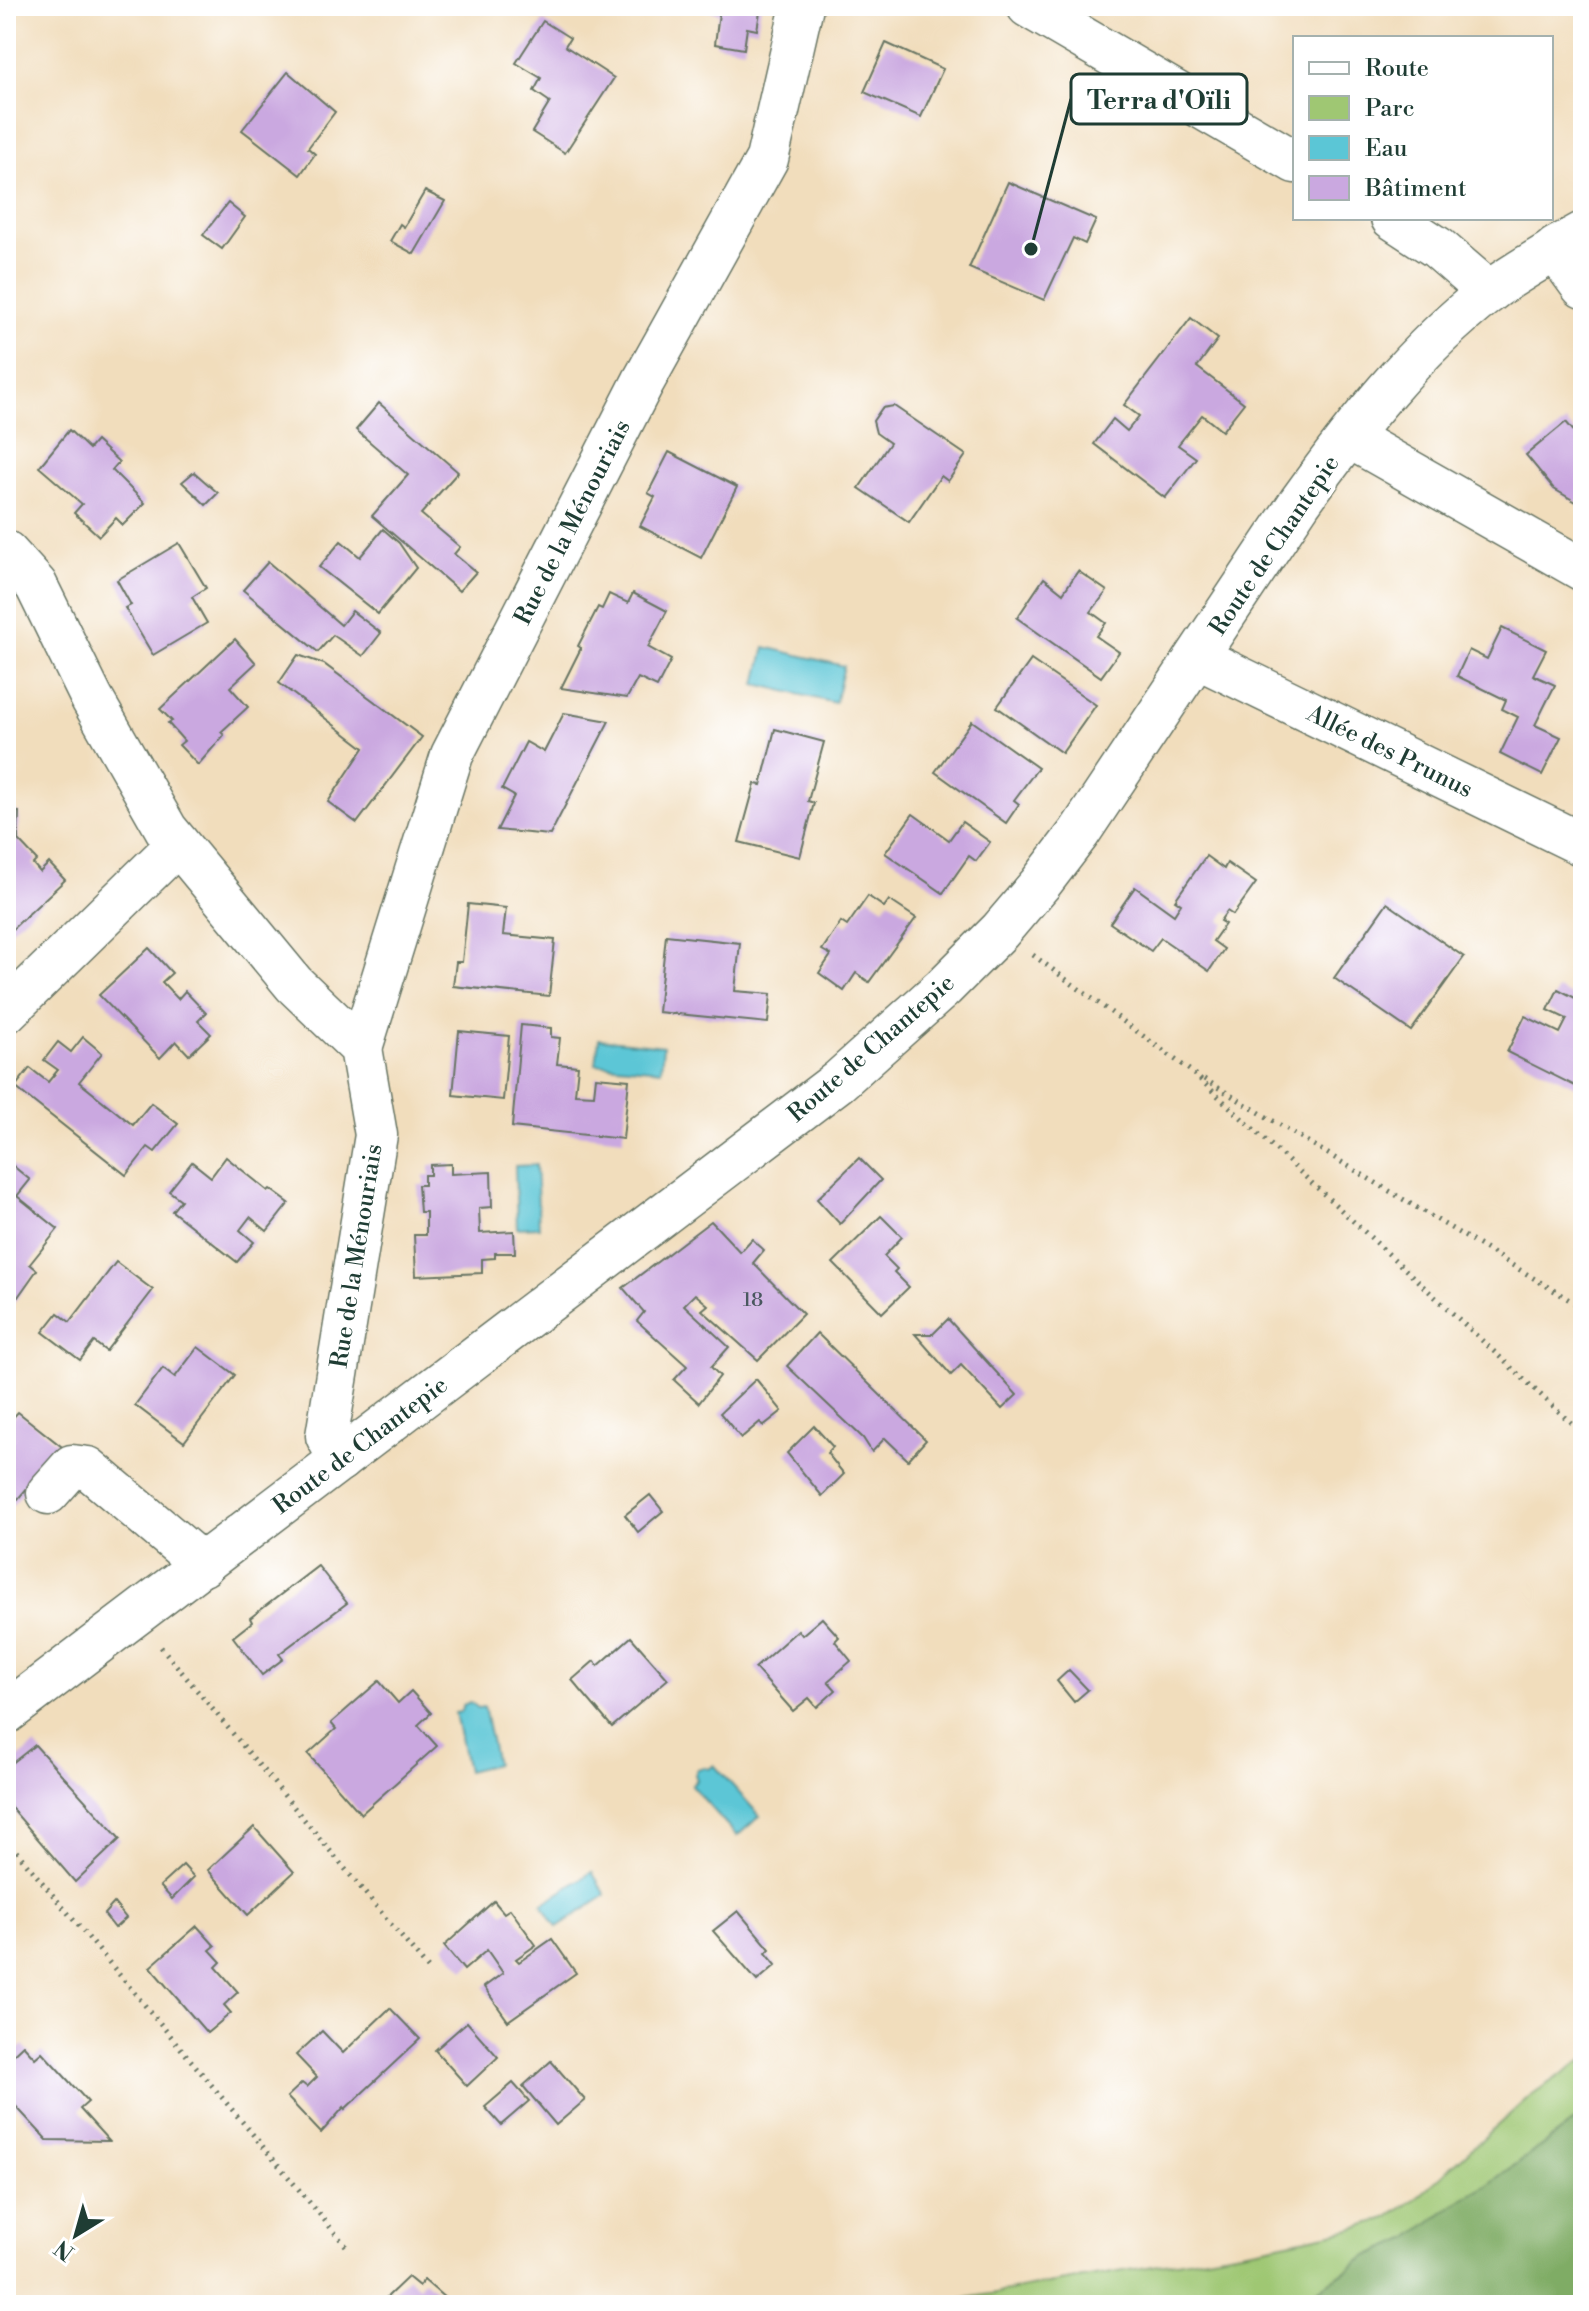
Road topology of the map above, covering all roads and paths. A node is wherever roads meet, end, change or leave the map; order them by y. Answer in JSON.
{"nodes":[{"id":1,"x":802,"y":6,"type":"edge"},
{"id":2,"x":1028,"y":6,"type":"edge"},
{"id":3,"x":1293,"y":161,"type":"edge"},
{"id":4,"x":1395,"y":220,"type":"edge"},
{"id":5,"x":1570,"y":241,"type":"edge"},
{"id":6,"x":1583,"y":286,"type":"edge"},
{"id":7,"x":1489,"y":292,"type":"junction"},
{"id":8,"x":1349,"y":437,"type":"junction"},
{"id":9,"x":6,"y":552,"type":"edge"},
{"id":10,"x":1583,"y":570,"type":"edge"},
{"id":11,"x":1197,"y":657,"type":"junction"},
{"id":12,"x":178,"y":844,"type":"junction"},
{"id":13,"x":1583,"y":845,"type":"edge"},
{"id":14,"x":1000,"y":931,"type":"junction"},
{"id":15,"x":6,"y":1012,"type":"edge"},
{"id":16,"x":361,"y":1048,"type":"junction"},
{"id":17,"x":1192,"y":1072,"type":"junction"},
{"id":18,"x":1583,"y":1308,"type":"edge"},
{"id":19,"x":1583,"y":1434,"type":"edge"},
{"id":20,"x":340,"y":1460,"type":"junction"},
{"id":21,"x":48,"y":1493,"type":"dead end"},
{"id":22,"x":203,"y":1565,"type":"junction"},
{"id":23,"x":136,"y":1617,"type":"junction"},
{"id":24,"x":6,"y":1713,"type":"edge"},
{"id":25,"x":6,"y":1839,"type":"edge"},
{"id":26,"x":429,"y":1970,"type":"dead end"},
{"id":27,"x":346,"y":2246,"type":"dead end"}],
"edges":[{"from":1,"to":16,"type":"street","name":"Rue de la Ménouriais"},
{"from":2,"to":3,"type":"street"},
{"from":4,"to":7,"type":"street"},
{"from":5,"to":6,"type":"main road"},
{"from":5,"to":7,"type":"street","name":"Route de Chantepie"},
{"from":7,"to":8,"type":"street","name":"Route de Chantepie"},
{"from":8,"to":10,"type":"street"},
{"from":8,"to":11,"type":"street","name":"Route de Chantepie"},
{"from":9,"to":12,"type":"street"},
{"from":11,"to":13,"type":"street","name":"Allée des Prunus"},
{"from":11,"to":14,"type":"street","name":"Route de Chantepie"},
{"from":12,"to":15,"type":"street"},
{"from":12,"to":16,"type":"street"},
{"from":14,"to":17,"type":"path"},
{"from":14,"to":20,"type":"street","name":"Route de Chantepie"},
{"from":16,"to":20,"type":"street","name":"Rue de la Ménouriais"},
{"from":17,"to":18,"type":"path"},
{"from":17,"to":19,"type":"path"},
{"from":20,"to":22,"type":"street","name":"Route de Chantepie"},
{"from":21,"to":22,"type":"street"},
{"from":22,"to":23,"type":"street","name":"Route de Chantepie"},
{"from":23,"to":24,"type":"street","name":"Route de Chantepie"},
{"from":23,"to":26,"type":"path"},
{"from":25,"to":27,"type":"path"}]}
